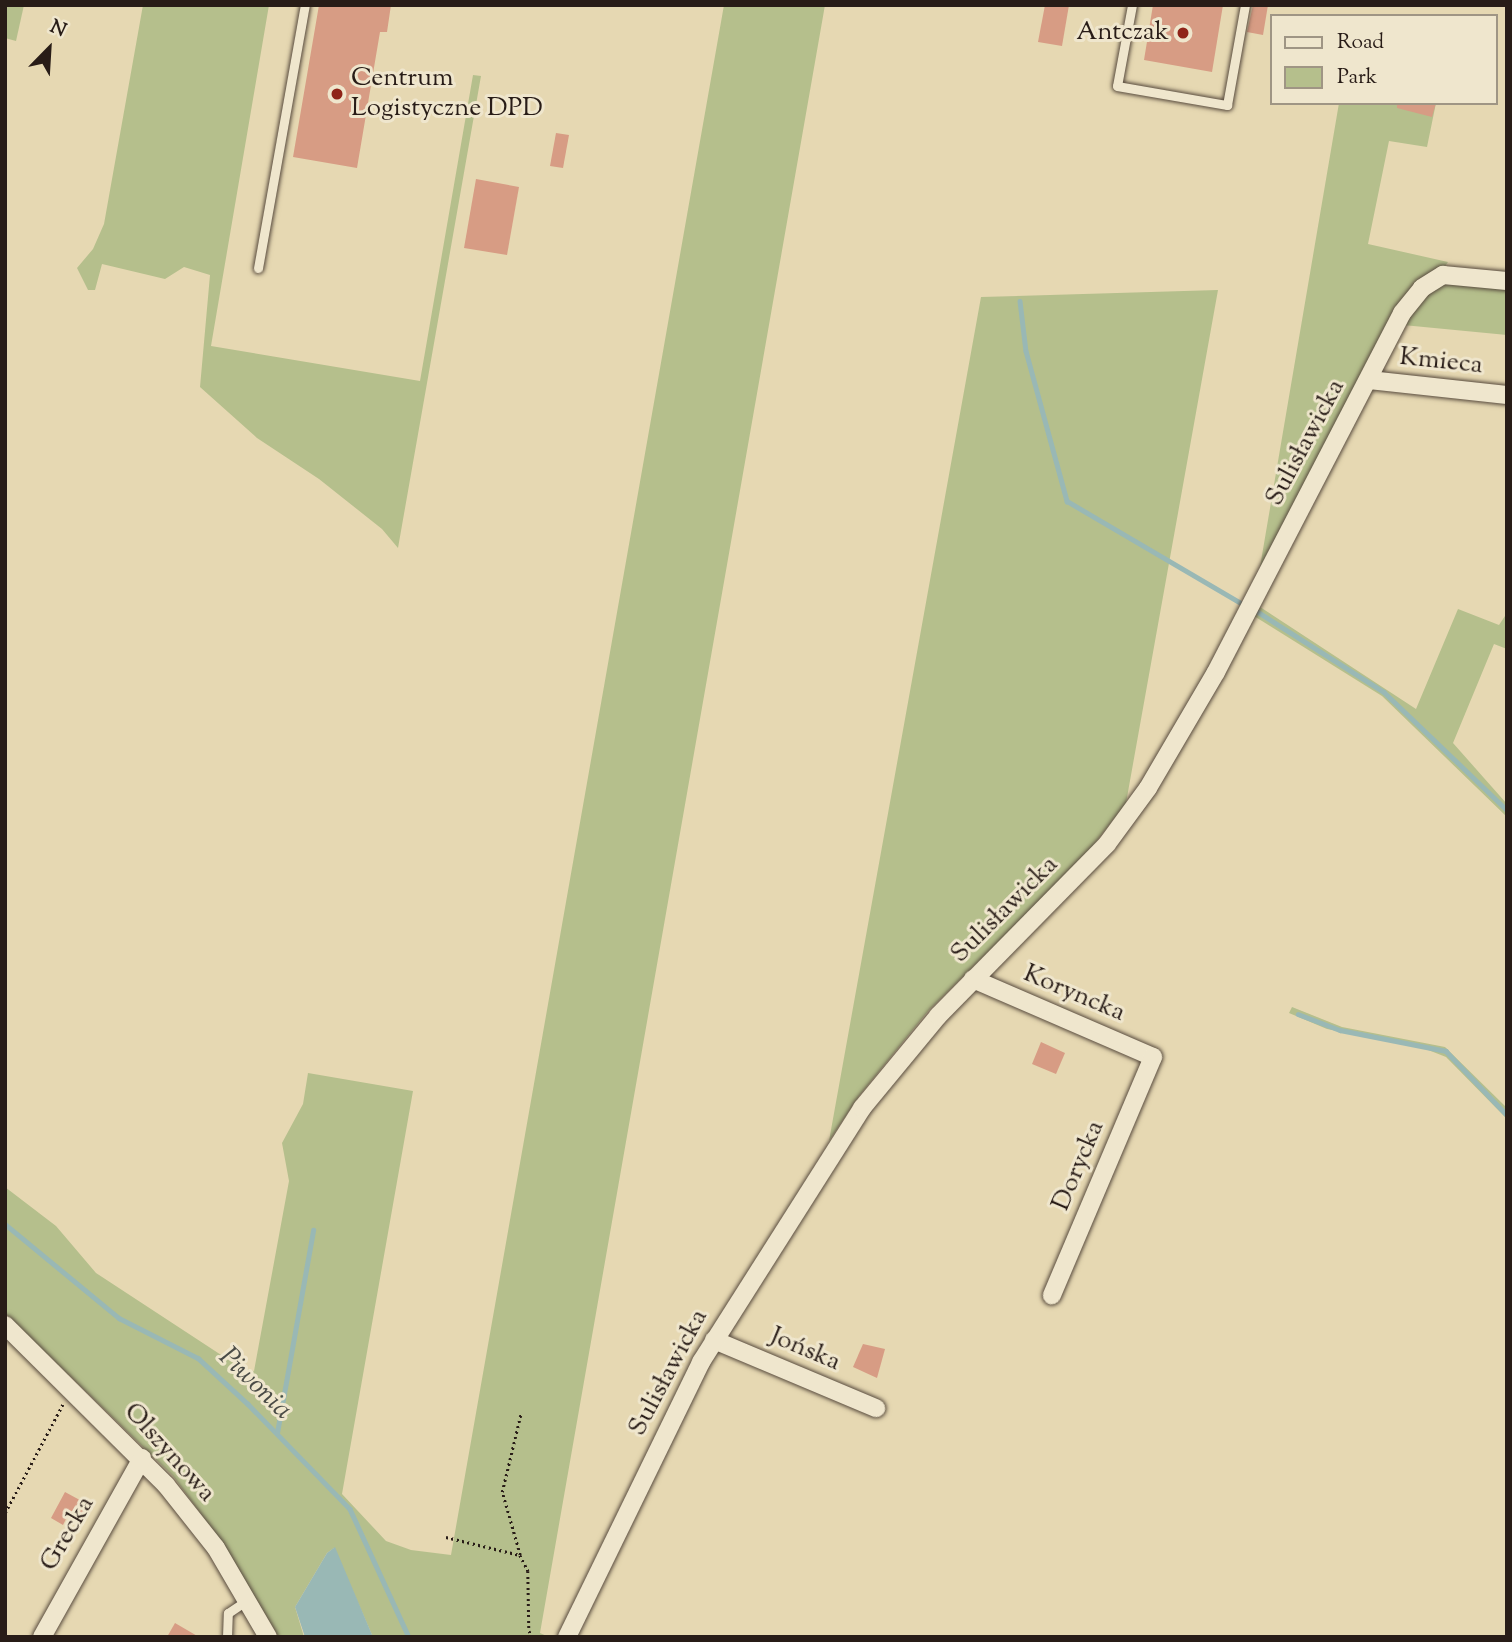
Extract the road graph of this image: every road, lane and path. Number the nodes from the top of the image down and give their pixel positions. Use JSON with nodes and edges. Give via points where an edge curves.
{"nodes":[{"id":1,"x":305,"y":5,"type":"edge"},
{"id":2,"x":1132,"y":5,"type":"edge"},
{"id":3,"x":1245,"y":5,"type":"edge"},
{"id":4,"x":258,"y":268,"type":"dead end"},
{"id":5,"x":1507,"y":282,"type":"edge"},
{"id":6,"x":1369,"y":380,"type":"junction"},
{"id":7,"x":1507,"y":395,"type":"edge"},
{"id":8,"x":973,"y":979,"type":"junction"},
{"id":9,"x":1153,"y":1057,"type":"joint"},
{"id":10,"x":1052,"y":1295,"type":"dead end"},
{"id":11,"x":5,"y":1325,"type":"edge"},
{"id":12,"x":714,"y":1340,"type":"junction"},
{"id":13,"x":70,"y":1388,"type":"junction"},
{"id":14,"x":876,"y":1408,"type":"dead end"},
{"id":15,"x":521,"y":1413,"type":"dead end"},
{"id":16,"x":142,"y":1458,"type":"junction"},
{"id":17,"x":5,"y":1513,"type":"edge"},
{"id":18,"x":446,"y":1537,"type":"dead end"},
{"id":19,"x":520,"y":1555,"type":"junction"},
{"id":20,"x":248,"y":1599,"type":"junction"},
{"id":21,"x":42,"y":1637,"type":"edge"},
{"id":22,"x":227,"y":1637,"type":"edge"},
{"id":23,"x":268,"y":1637,"type":"edge"},
{"id":24,"x":534,"y":1637,"type":"edge"},
{"id":25,"x":567,"y":1637,"type":"edge"}],
"edges":[{"from":1,"to":4,"type":"lane"},
{"from":2,"to":3,"type":"lane","via":[[1117,86],[1227,106]]},
{"from":5,"to":6,"type":"street","name":"Sulisławicka","via":[[1453,274],[1433,280],[1402,313]]},
{"from":6,"to":7,"type":"street","name":"Kmieca"},
{"from":6,"to":8,"type":"street","name":"Sulisławicka","via":[[1216,672],[1148,788],[1107,844]]},
{"from":8,"to":9,"type":"street","name":"Koryncka"},
{"from":8,"to":12,"type":"street","name":"Sulisławicka","via":[[862,1108]]},
{"from":9,"to":10,"type":"street","name":"Dorycka"},
{"from":11,"to":13,"type":"street","name":"Olszynowa"},
{"from":12,"to":14,"type":"street","name":"Jońska"},
{"from":12,"to":25,"type":"street","name":"Sulisławicka"},
{"from":13,"to":16,"type":"street","name":"Olszynowa"},
{"from":13,"to":17,"type":"path"},
{"from":15,"to":19,"type":"path","via":[[502,1492]]},
{"from":16,"to":20,"type":"street","name":"Olszynowa","via":[[191,1516]]},
{"from":16,"to":21,"type":"street","name":"Grecka"},
{"from":18,"to":19,"type":"path"},
{"from":19,"to":24,"type":"path","via":[[528,1571],[529,1631]]},
{"from":20,"to":22,"type":"lane","via":[[229,1613]]},
{"from":20,"to":23,"type":"street","name":"Olszynowa"}]}
